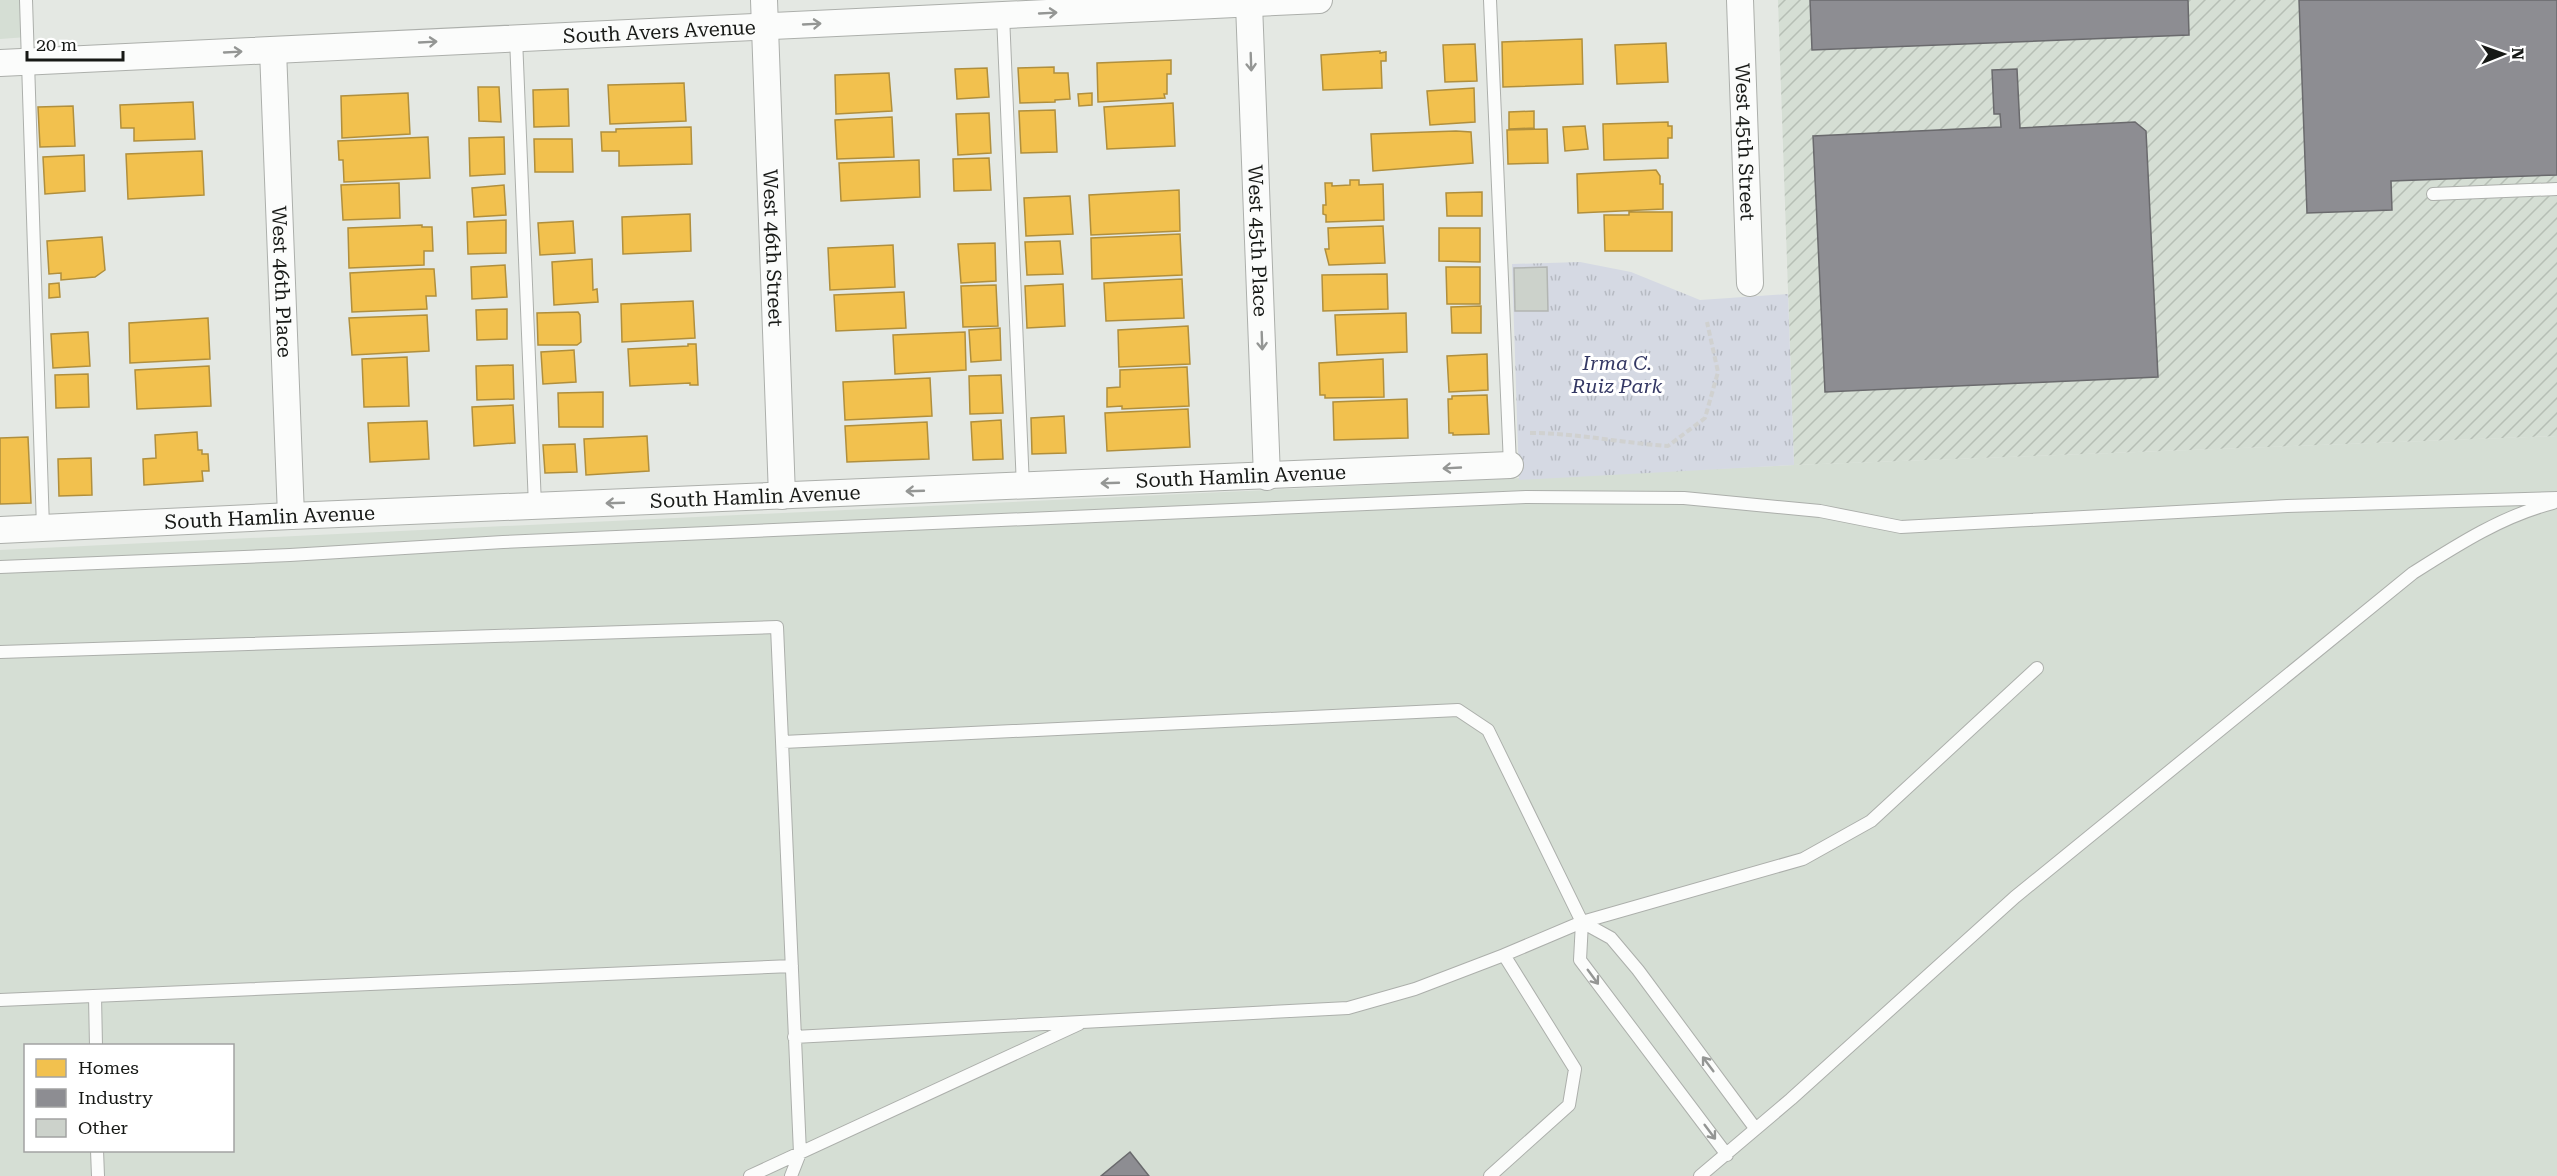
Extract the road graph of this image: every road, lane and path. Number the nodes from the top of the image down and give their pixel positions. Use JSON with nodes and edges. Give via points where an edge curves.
{"nodes":[{"id":1,"x":26,"y":0,"type":"edge"},
{"id":2,"x":764,"y":0,"type":"edge"},
{"id":3,"x":1319,"y":0,"type":"edge"},
{"id":4,"x":1490,"y":0,"type":"edge"},
{"id":5,"x":1740,"y":0,"type":"edge"},
{"id":6,"x":1249,"y":4,"type":"junction"},
{"id":7,"x":1003,"y":15,"type":"junction"},
{"id":8,"x":765,"y":26,"type":"junction"},
{"id":9,"x":516,"y":38,"type":"junction"},
{"id":10,"x":273,"y":50,"type":"junction"},
{"id":11,"x":28,"y":62,"type":"junction"},
{"id":12,"x":0,"y":63,"type":"edge"},
{"id":13,"x":2557,"y":189,"type":"edge"},
{"id":14,"x":2433,"y":194,"type":"dead end"},
{"id":15,"x":1750,"y":284,"type":"dead end"},
{"id":16,"x":1707,"y":322,"type":"dead end"},
{"id":17,"x":1508,"y":434,"type":"junction"},
{"id":18,"x":1510,"y":465,"type":"joint"},
{"id":19,"x":1267,"y":477,"type":"junction"},
{"id":20,"x":1023,"y":487,"type":"junction"},
{"id":21,"x":782,"y":496,"type":"junction"},
{"id":22,"x":2557,"y":500,"type":"edge"},
{"id":23,"x":536,"y":506,"type":"junction"},
{"id":24,"x":291,"y":516,"type":"junction"},
{"id":25,"x":43,"y":528,"type":"junction"},
{"id":26,"x":0,"y":530,"type":"edge"},
{"id":27,"x":0,"y":567,"type":"edge"},
{"id":28,"x":0,"y":652,"type":"edge"},
{"id":29,"x":2037,"y":668,"type":"dead end"},
{"id":30,"x":783,"y":742,"type":"junction"},
{"id":31,"x":1582,"y":922,"type":"junction"},
{"id":32,"x":1504,"y":954,"type":"junction"},
{"id":33,"x":792,"y":966,"type":"junction"},
{"id":34,"x":95,"y":996,"type":"junction"},
{"id":35,"x":0,"y":1000,"type":"edge"},
{"id":36,"x":1085,"y":1022,"type":"junction"},
{"id":37,"x":794,"y":1037,"type":"junction"},
{"id":38,"x":96,"y":1044,"type":"edge"},
{"id":39,"x":1755,"y":1128,"type":"junction"},
{"id":40,"x":98,"y":1152,"type":"edge"},
{"id":41,"x":800,"y":1153,"type":"junction"},
{"id":42,"x":1727,"y":1155,"type":"junction"},
{"id":43,"x":98,"y":1176,"type":"edge"},
{"id":44,"x":750,"y":1176,"type":"edge"},
{"id":45,"x":791,"y":1176,"type":"edge"},
{"id":46,"x":1490,"y":1176,"type":"edge"},
{"id":47,"x":1700,"y":1176,"type":"edge"}],
"edges":[{"from":1,"to":11,"type":"lane"},
{"from":2,"to":8,"type":"street","name":"West 46th Street"},
{"from":3,"to":6,"type":"street","name":"South Avers Avenue"},
{"from":4,"to":17,"type":"lane"},
{"from":5,"to":15,"type":"street","name":"West 45th Street"},
{"from":7,"to":6,"type":"street","name":"South Avers Avenue","one_way":true},
{"from":6,"to":19,"type":"street","name":"West 45th Place","one_way":true},
{"from":8,"to":7,"type":"street","name":"South Avers Avenue","one_way":true},
{"from":7,"to":20,"type":"lane"},
{"from":8,"to":9,"type":"street","name":"South Avers Avenue"},
{"from":8,"to":21,"type":"street","name":"West 46th Street"},
{"from":10,"to":9,"type":"street","name":"South Avers Avenue","one_way":true},
{"from":9,"to":23,"type":"lane"},
{"from":11,"to":10,"type":"street","name":"South Avers Avenue","one_way":true},
{"from":10,"to":24,"type":"street","name":"West 46th Place"},
{"from":11,"to":12,"type":"street","name":"South Avers Avenue"},
{"from":11,"to":25,"type":"lane"},
{"from":13,"to":14,"type":"lane"},
{"from":16,"to":17,"type":"path","via":[[1718,372],[1705,418],[1668,446],[1624,444],[1556,433]]},
{"from":17,"to":18,"type":"lane"},
{"from":18,"to":19,"type":"street","name":"South Hamlin Avenue","one_way":true},
{"from":19,"to":20,"type":"street","name":"South Hamlin Avenue","one_way":true},
{"from":20,"to":21,"type":"street","name":"South Hamlin Avenue","one_way":true},
{"from":21,"to":23,"type":"street","name":"South Hamlin Avenue","one_way":true},
{"from":22,"to":27,"type":"lane","via":[[2288,506],[1901,527],[1820,511],[1684,498],[1526,497]]},
{"from":22,"to":39,"type":"lane","via":[[2471,536],[2413,573],[2015,897]]},
{"from":23,"to":24,"type":"street","name":"South Hamlin Avenue"},
{"from":24,"to":25,"type":"street","name":"South Hamlin Avenue"},
{"from":25,"to":26,"type":"street","name":"South Hamlin Avenue"},
{"from":28,"to":30,"type":"lane","via":[[777,627]]},
{"from":29,"to":31,"type":"lane","via":[[1871,821],[1803,859]]},
{"from":30,"to":31,"type":"lane","via":[[1458,710],[1488,730]]},
{"from":30,"to":33,"type":"lane"},
{"from":31,"to":32,"type":"lane"},
{"from":39,"to":31,"type":"lane","one_way":true,"via":[[1638,970],[1611,938]]},
{"from":31,"to":42,"type":"lane","one_way":true,"via":[[1580,960]]},
{"from":32,"to":36,"type":"lane","via":[[1415,989],[1348,1008]]},
{"from":32,"to":46,"type":"lane","via":[[1575,1069],[1569,1105]]},
{"from":33,"to":34,"type":"lane"},
{"from":33,"to":37,"type":"lane"},
{"from":34,"to":35,"type":"lane"},
{"from":34,"to":38,"type":"lane"},
{"from":36,"to":37,"type":"lane"},
{"from":36,"to":41,"type":"lane"},
{"from":37,"to":41,"type":"lane"},
{"from":39,"to":42,"type":"lane"},
{"from":40,"to":43,"type":"lane"},
{"from":41,"to":44,"type":"lane"},
{"from":41,"to":45,"type":"lane"},
{"from":42,"to":47,"type":"lane"}]}
